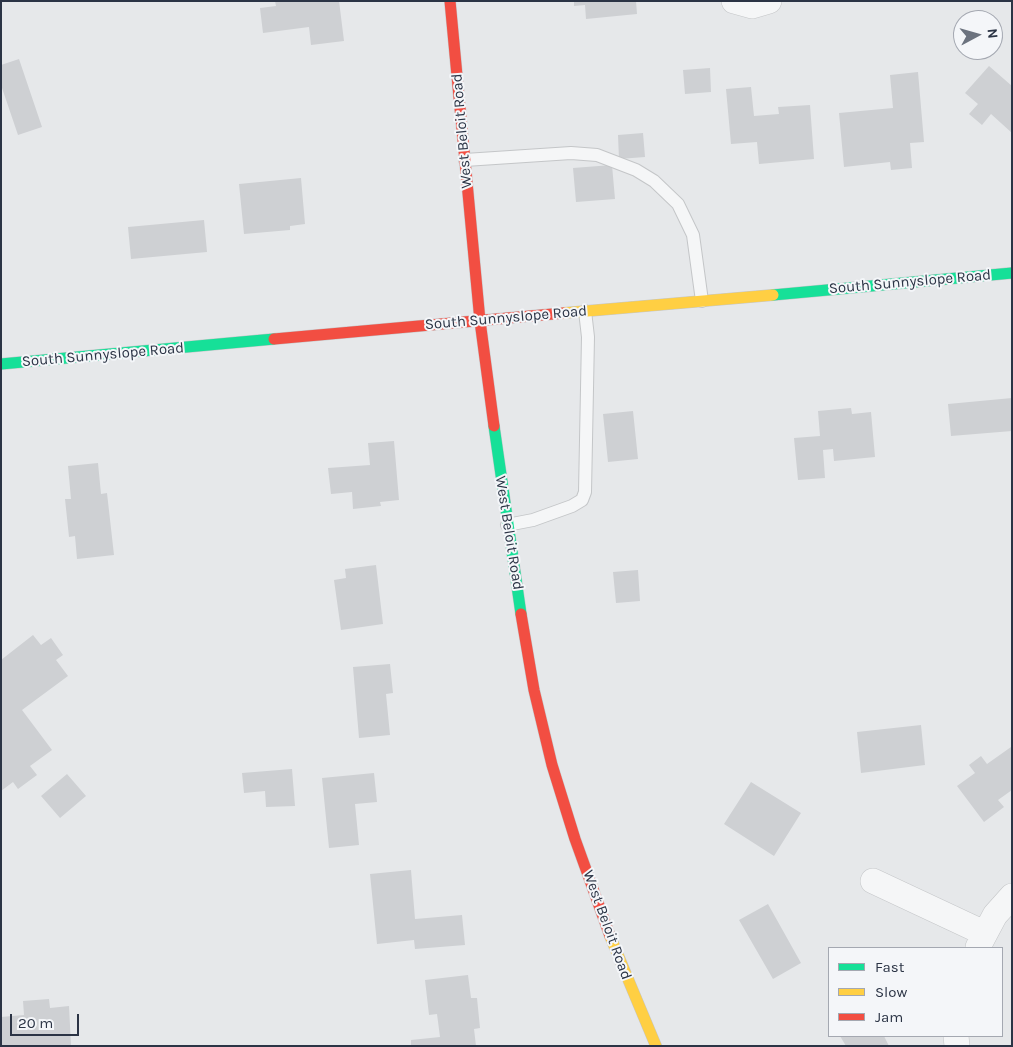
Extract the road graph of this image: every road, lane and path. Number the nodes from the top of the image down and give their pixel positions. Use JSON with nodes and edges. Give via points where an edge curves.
{"nodes":[{"id":1,"x":450,"y":1,"type":"edge"},
{"id":2,"x":734,"y":1,"type":"edge"},
{"id":3,"x":769,"y":1,"type":"edge"},
{"id":4,"x":465,"y":160,"type":"junction"},
{"id":5,"x":1012,"y":273,"type":"edge"},
{"id":6,"x":702,"y":301,"type":"junction"},
{"id":7,"x":585,"y":311,"type":"junction"},
{"id":8,"x":480,"y":320,"type":"junction"},
{"id":9,"x":1,"y":364,"type":"edge"},
{"id":10,"x":507,"y":525,"type":"junction"},
{"id":11,"x":874,"y":881,"type":"dead end"},
{"id":12,"x":1012,"y":896,"type":"edge"},
{"id":13,"x":981,"y":941,"type":"edge"},
{"id":14,"x":656,"y":1046,"type":"edge"}],
"edges":[{"from":1,"to":4,"type":"main road","name":"West Beloit Road"},
{"from":2,"to":3,"type":"street","via":[[752,6]]},
{"from":4,"to":6,"type":"lane","via":[[571,153],[597,155],[654,180],[678,204],[693,235]]},
{"from":4,"to":8,"type":"main road","name":"West Beloit Road"},
{"from":5,"to":6,"type":"main road","name":"South Sunnyslope Road"},
{"from":6,"to":7,"type":"main road","name":"South Sunnyslope Road"},
{"from":7,"to":8,"type":"main road","name":"South Sunnyslope Road"},
{"from":7,"to":10,"type":"lane","via":[[588,337],[585,492],[582,500],[572,506]]},
{"from":8,"to":9,"type":"main road","name":"South Sunnyslope Road"},
{"from":8,"to":10,"type":"main road","name":"West Beloit Road"},
{"from":10,"to":14,"type":"main road","name":"West Beloit Road","via":[[534,690],[552,765],[604,921]]},
{"from":11,"to":13,"type":"street"},
{"from":12,"to":13,"type":"street","via":[[995,915]]}]}
